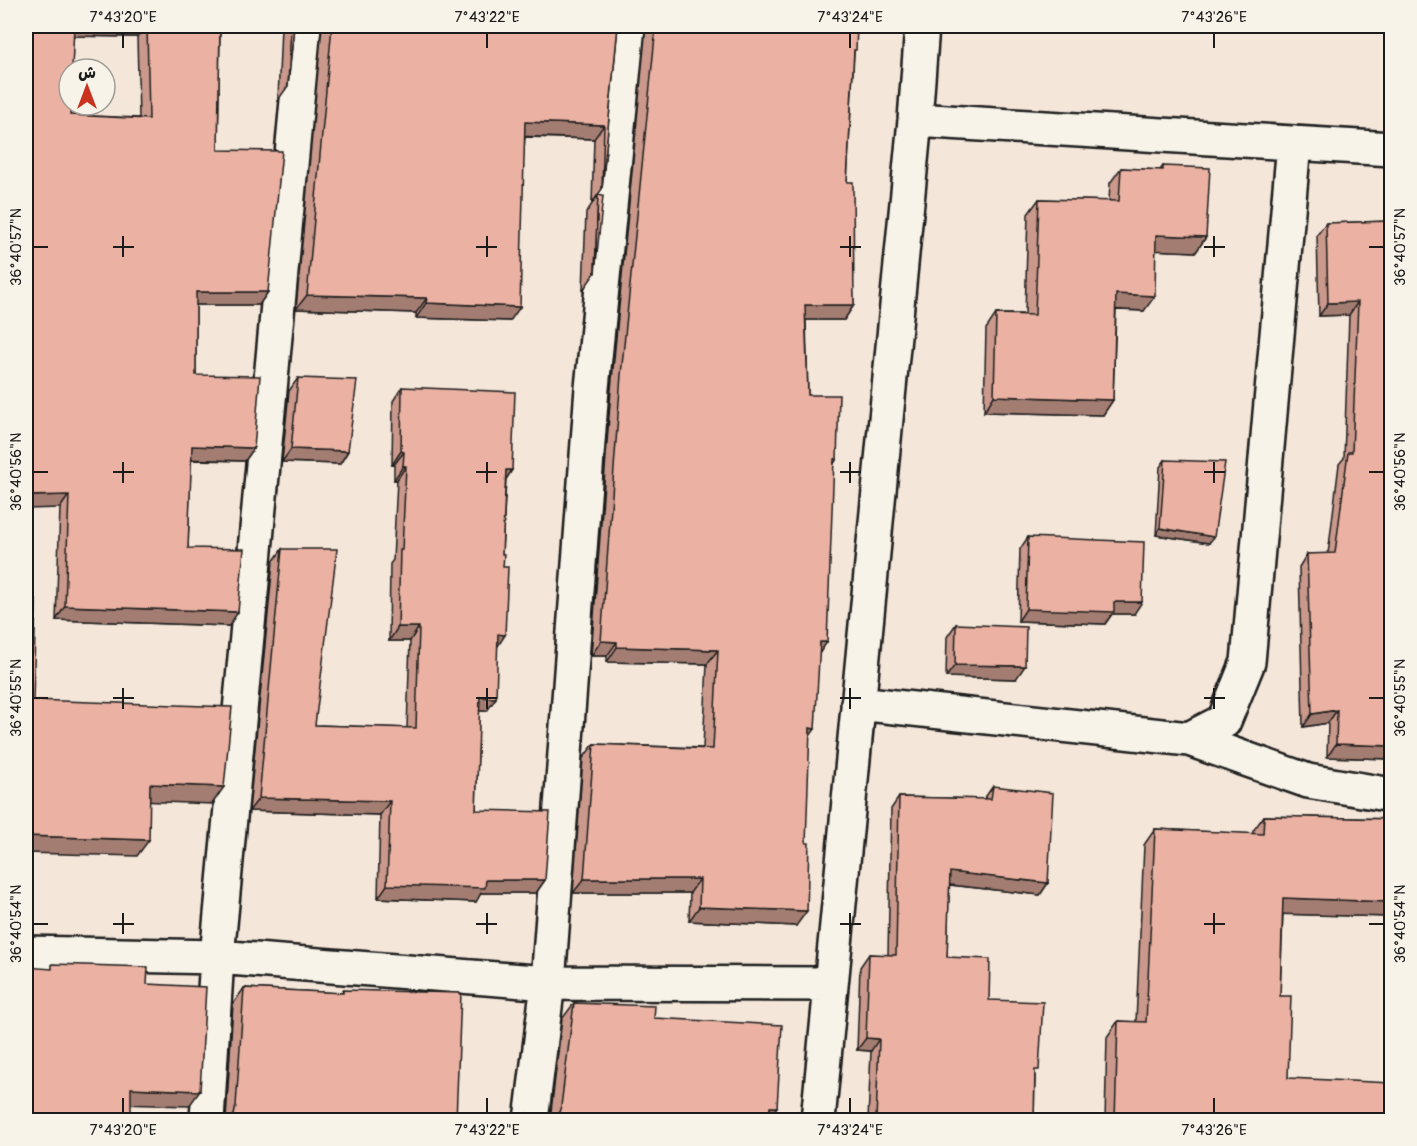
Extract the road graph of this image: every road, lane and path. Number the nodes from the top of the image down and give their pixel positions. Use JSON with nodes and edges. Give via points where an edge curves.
{"nodes":[{"id":1,"x":304,"y":26,"type":"edge"},
{"id":2,"x":628,"y":26,"type":"edge"},
{"id":3,"x":922,"y":26,"type":"edge"},
{"id":4,"x":915,"y":120,"type":"junction"},
{"id":5,"x":1294,"y":143,"type":"junction"},
{"id":6,"x":1392,"y":149,"type":"edge"},
{"id":7,"x":858,"y":703,"type":"junction"},
{"id":8,"x":1189,"y":739,"type":"junction"},
{"id":9,"x":1392,"y":795,"type":"edge"},
{"id":10,"x":26,"y":953,"type":"edge"},
{"id":11,"x":217,"y":957,"type":"junction"},
{"id":12,"x":548,"y":983,"type":"junction"},
{"id":13,"x":831,"y":984,"type":"junction"},
{"id":14,"x":207,"y":1120,"type":"edge"},
{"id":15,"x":531,"y":1120,"type":"edge"},
{"id":16,"x":818,"y":1120,"type":"edge"}],
"edges":[{"from":1,"to":11,"type":"street"},
{"from":2,"to":12,"type":"street","via":[[592,388]]},
{"from":3,"to":4,"type":"street"},
{"from":4,"to":5,"type":"street"},
{"from":4,"to":7,"type":"street"},
{"from":5,"to":6,"type":"street"},
{"from":5,"to":8,"type":"street","via":[[1248,662],[1224,721]]},
{"from":7,"to":8,"type":"street"},
{"from":7,"to":13,"type":"street"},
{"from":8,"to":9,"type":"street","via":[[1308,780]]},
{"from":10,"to":11,"type":"street"},
{"from":11,"to":12,"type":"street"},
{"from":11,"to":14,"type":"street"},
{"from":12,"to":13,"type":"street"},
{"from":12,"to":15,"type":"street"},
{"from":13,"to":16,"type":"street"}]}
